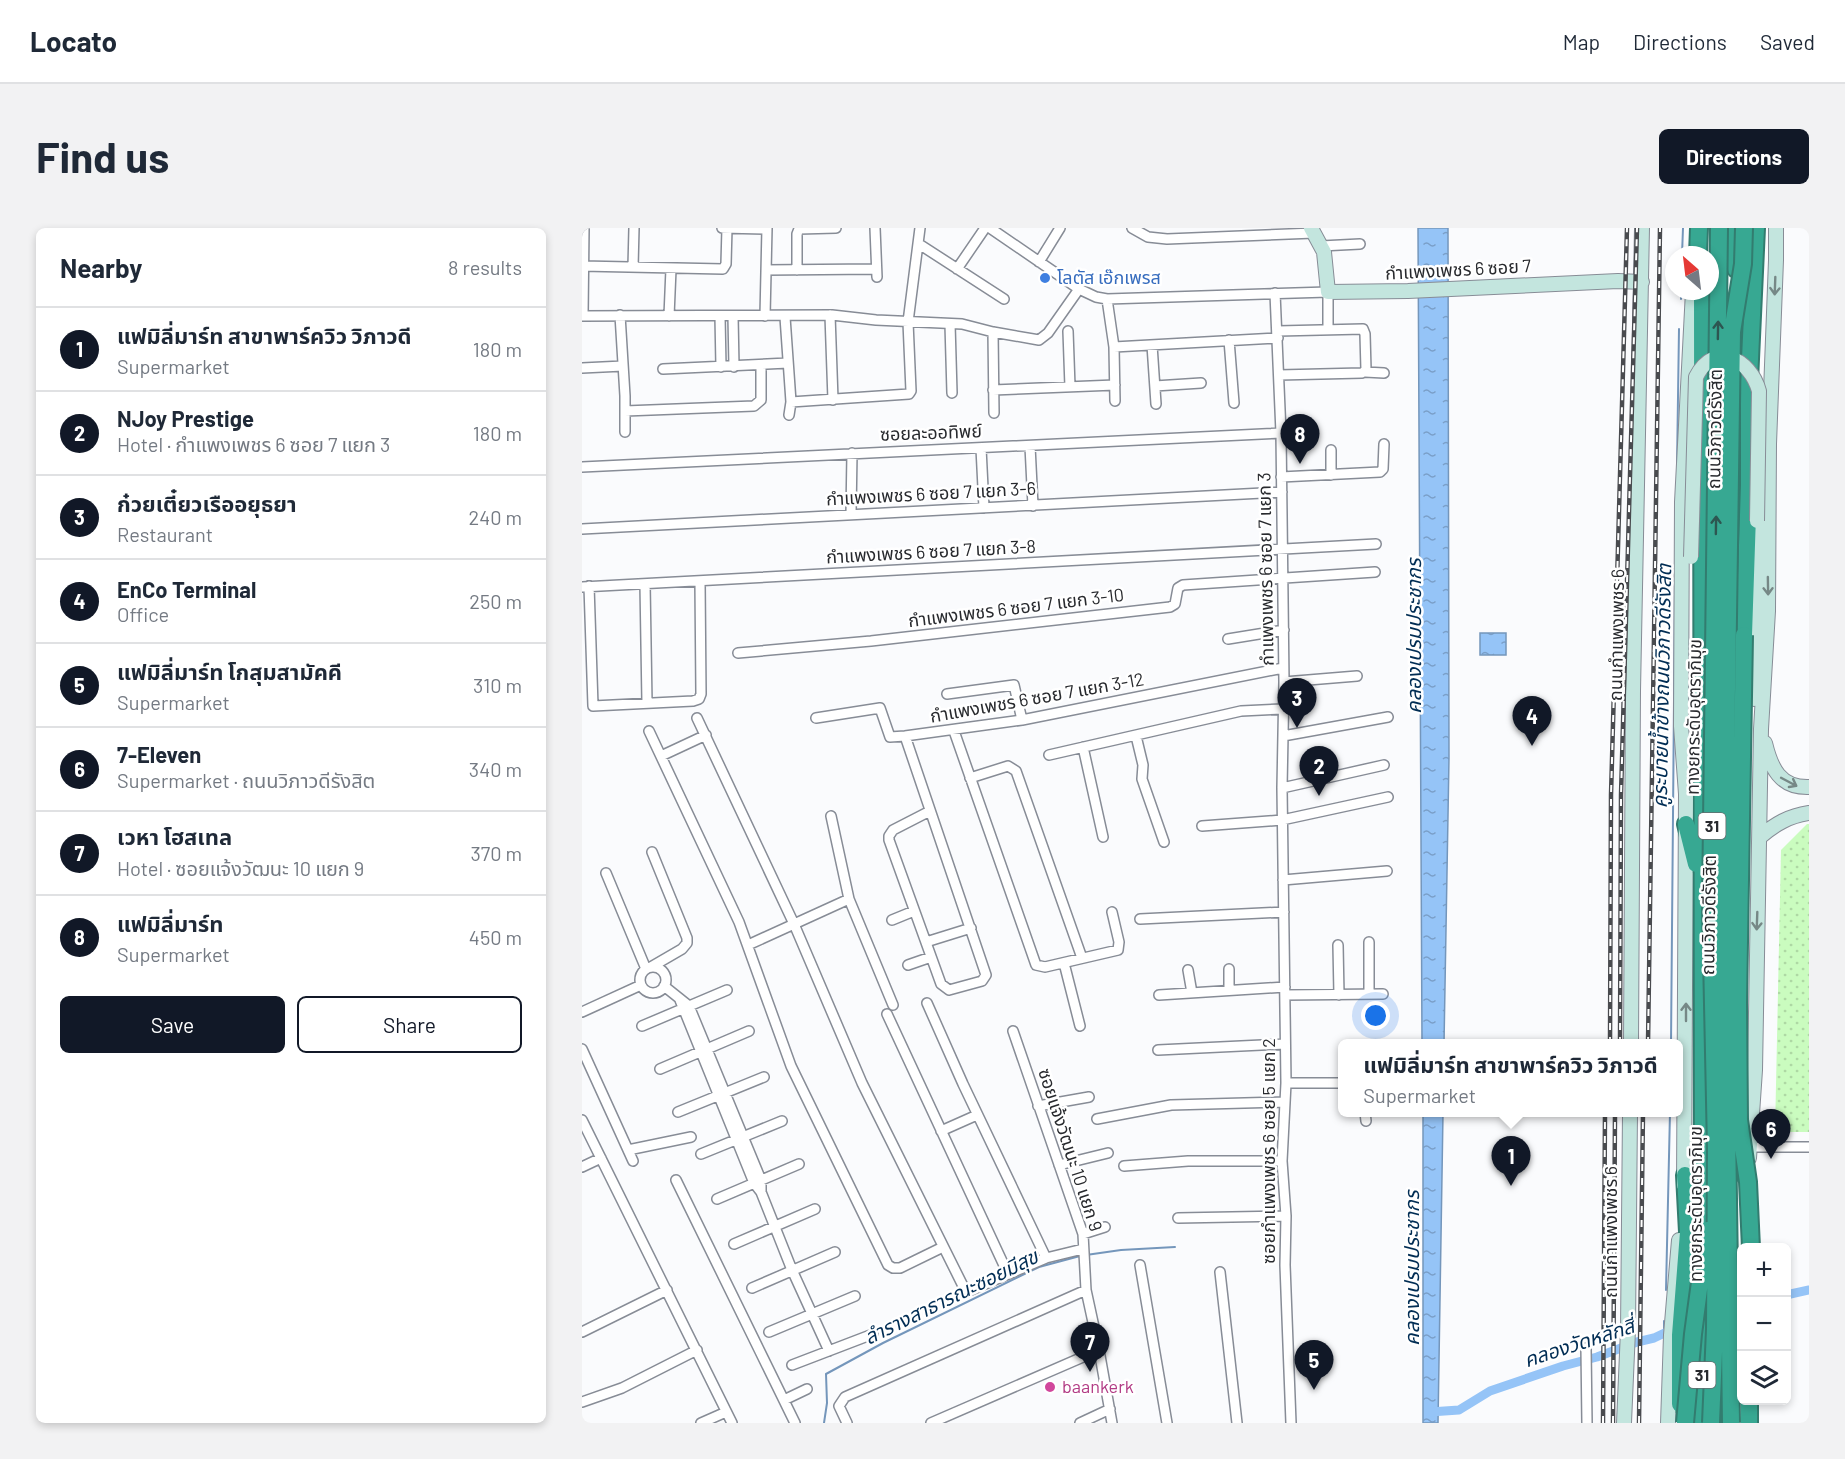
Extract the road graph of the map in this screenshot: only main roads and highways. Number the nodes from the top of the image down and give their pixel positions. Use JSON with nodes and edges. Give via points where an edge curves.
{"nodes":[{"id":1,"x":1642,"y":228,"type":"edge"},
{"id":2,"x":1699,"y":228,"type":"edge"},
{"id":3,"x":1719,"y":228,"type":"edge"},
{"id":4,"x":1733,"y":228,"type":"edge"},
{"id":5,"x":1744,"y":228,"type":"edge"},
{"id":6,"x":1756,"y":228,"type":"edge"},
{"id":7,"x":1776,"y":228,"type":"edge"},
{"id":8,"x":1315,"y":236,"type":"edge"},
{"id":9,"x":1698,"y":246,"type":"edge"},
{"id":10,"x":1642,"y":282,"type":"junction"},
{"id":11,"x":1693,"y":300,"type":"edge"},
{"id":12,"x":1702,"y":300,"type":"edge"},
{"id":13,"x":1732,"y":332,"type":"junction"},
{"id":14,"x":1734,"y":474,"type":"junction"},
{"id":15,"x":1747,"y":562,"type":"junction"},
{"id":16,"x":1761,"y":729,"type":"junction"},
{"id":17,"x":1809,"y":787,"type":"edge"},
{"id":18,"x":1686,"y":794,"type":"junction"},
{"id":19,"x":1809,"y":813,"type":"edge"},
{"id":20,"x":1686,"y":824,"type":"junction"},
{"id":21,"x":1760,"y":837,"type":"junction"},
{"id":22,"x":1759,"y":863,"type":"junction"},
{"id":23,"x":1702,"y":892,"type":"junction"},
{"id":24,"x":1630,"y":1039,"type":"edge"},
{"id":25,"x":1630,"y":1117,"type":"edge"},
{"id":26,"x":1716,"y":1149,"type":"junction"},
{"id":27,"x":1685,"y":1175,"type":"joint"},
{"id":28,"x":1744,"y":1243,"type":"edge"},
{"id":29,"x":1751,"y":1243,"type":"edge"},
{"id":30,"x":1742,"y":1351,"type":"edge"},
{"id":31,"x":1749,"y":1405,"type":"edge"},
{"id":32,"x":1679,"y":1420,"type":"edge"},
{"id":33,"x":1624,"y":1423,"type":"edge"},
{"id":34,"x":1701,"y":1423,"type":"edge"},
{"id":35,"x":1710,"y":1423,"type":"edge"},
{"id":36,"x":1725,"y":1423,"type":"edge"},
{"id":37,"x":1731,"y":1423,"type":"edge"},
{"id":38,"x":1740,"y":1423,"type":"edge"},
{"id":39,"x":1749,"y":1423,"type":"edge"}],
"edges":[{"from":1,"to":10,"type":"main road","name":"ถนนกำแพงเพชร 6"},
{"from":2,"to":9,"type":"highway"},
{"from":26,"to":3,"type":"highway","name":"ทางยกระดับอุตราภิมุข","number":"31","one_way":true,"bridge":true,"via":[[1711,907]]},
{"from":4,"to":13,"type":"highway","name":"ทางยกระดับอุตราภิมุข","number":"31","bridge":true},
{"from":4,"to":14,"type":"highway","name":"ถนนวิภาวดีรังสิต","number":"31","via":[[1737,291]]},
{"from":5,"to":13,"type":"highway","name":"ทางยกระดับอุตราภิมุข","bridge":true,"via":[[1743,264]]},
{"from":6,"to":15,"type":"highway"},
{"from":7,"to":16,"type":"main road","one_way":true,"via":[[1768,611]]},
{"from":8,"to":10,"type":"main road","name":"กำแพงเพชร 6 ซอย 7","via":[[1325,257],[1328,292]]},
{"from":10,"to":24,"type":"main road","name":"ถนนกำแพงเพชร 6"},
{"from":11,"to":18,"type":"main road","name":"ถนนวิภาวดีรังสิต","number":"31","via":[[1682,502],[1681,726]]},
{"from":12,"to":23,"type":"highway","name":"ถนนวิภาวดีรังสิต","number":"31"},
{"from":13,"to":37,"type":"highway","name":"ทางยกระดับอุตราภิมุข","number":"31","bridge":true,"via":[[1724,902]]},
{"from":14,"to":15,"type":"highway"},
{"from":14,"to":36,"type":"highway","name":"ถนนวิภาวดีรังสิต","number":"31"},
{"from":15,"to":29,"type":"highway","bridge":true,"via":[[1738,1003],[1739,1108]]},
{"from":16,"to":17,"type":"main road","one_way":true,"via":[[1768,756],[1780,778],[1796,787]]},
{"from":16,"to":21,"type":"main road"},
{"from":18,"to":20,"type":"main road","name":"ถนนวิภาวดีรังสิต","number":"31"},
{"from":18,"to":22,"type":"main road","bridge":true,"via":[[1696,377],[1700,367],[1709,361],[1735,358],[1756,379],[1759,391],[1753,809]]},
{"from":19,"to":21,"type":"main road","via":[[1773,825]]},
{"from":20,"to":23,"type":"highway"},
{"from":27,"to":20,"type":"main road","name":"ถนนวิภาวดีรังสิต","number":"31","one_way":true},
{"from":21,"to":22,"type":"main road"},
{"from":22,"to":28,"type":"main road","one_way":true,"via":[[1755,1070]]},
{"from":23,"to":34,"type":"highway","name":"ถนนวิภาวดีรังสิต","number":"31"},
{"from":25,"to":33,"type":"main road","name":"ถนนกำแพงเพชร 6"},
{"from":26,"to":32,"type":"highway","bridge":true},
{"from":26,"to":35,"type":"highway","name":"ทางยกระดับอุตราภิมุข","number":"31","bridge":true},
{"from":27,"to":32,"type":"highway","via":[[1688,1232],[1676,1328]]},
{"from":30,"to":38,"type":"main road","number":"31"},
{"from":31,"to":39,"type":"highway"}]}
